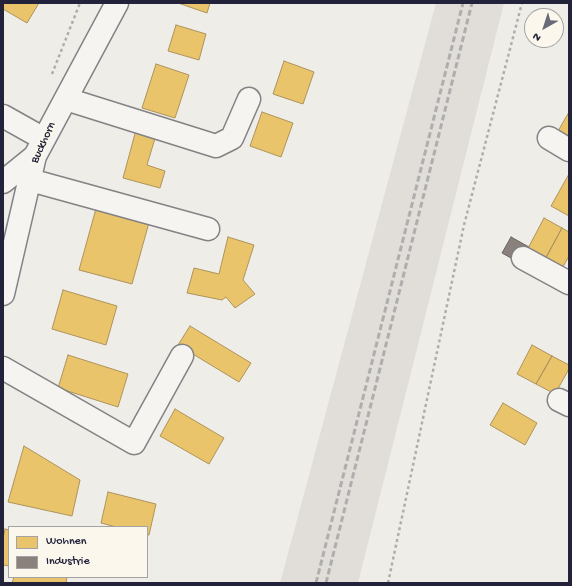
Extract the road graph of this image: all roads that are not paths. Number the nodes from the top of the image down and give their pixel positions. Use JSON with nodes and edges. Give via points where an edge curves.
{"nodes":[{"id":1,"x":114,"y":4,"type":"edge"},
{"id":2,"x":66,"y":99,"type":"junction"},
{"id":3,"x":249,"y":99,"type":"dead end"},
{"id":4,"x":3,"y":116,"type":"edge"},
{"id":5,"x":550,"y":138,"type":"dead end"},
{"id":6,"x":40,"y":148,"type":"junction"},
{"id":7,"x":569,"y":150,"type":"edge"},
{"id":8,"x":30,"y":180,"type":"junction"},
{"id":9,"x":3,"y":182,"type":"edge"},
{"id":10,"x":208,"y":229,"type":"dead end"},
{"id":11,"x":523,"y":258,"type":"dead end"},
{"id":12,"x":569,"y":283,"type":"edge"},
{"id":13,"x":3,"y":294,"type":"edge"},
{"id":14,"x":182,"y":356,"type":"dead end"},
{"id":15,"x":3,"y":368,"type":"edge"}],
"edges":[{"from":1,"to":2,"type":"street","name":"Buckhorn"},
{"from":2,"to":3,"type":"street","via":[[216,146],[232,138]]},
{"from":2,"to":6,"type":"street","name":"Buckhorn"},
{"from":4,"to":6,"type":"street"},
{"from":5,"to":7,"type":"street"},
{"from":6,"to":8,"type":"street","name":"Buckhorn"},
{"from":6,"to":9,"type":"street"},
{"from":8,"to":10,"type":"street"},
{"from":8,"to":13,"type":"street","name":"Buckhorn"},
{"from":11,"to":12,"type":"street"},
{"from":14,"to":15,"type":"street","via":[[134,443]]}]}
